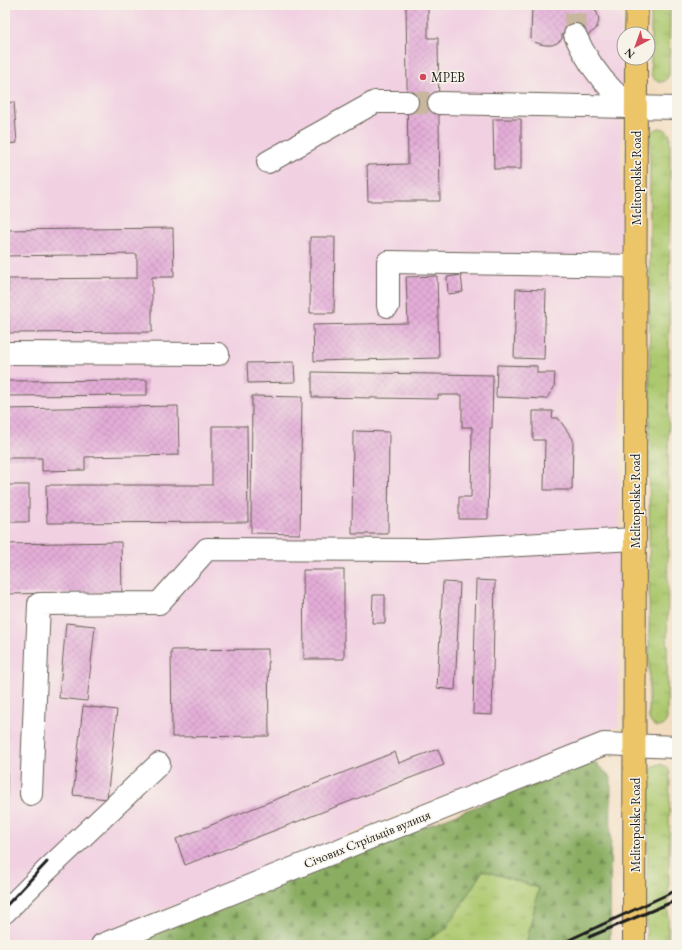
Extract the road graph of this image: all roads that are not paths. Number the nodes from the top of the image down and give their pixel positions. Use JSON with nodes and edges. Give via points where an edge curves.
{"nodes":[{"id":1,"x":636,"y":5,"type":"edge"},
{"id":2,"x":636,"y":26,"type":"edge"},
{"id":3,"x":575,"y":35,"type":"tunnel mouth"},
{"id":4,"x":636,"y":66,"type":"edge"},
{"id":5,"x":407,"y":102,"type":"tunnel mouth"},
{"id":6,"x":439,"y":103,"type":"tunnel mouth"},
{"id":7,"x":636,"y":107,"type":"junction"},
{"id":8,"x":677,"y":108,"type":"edge"},
{"id":9,"x":268,"y":162,"type":"dead end"},
{"id":10,"x":636,"y":266,"type":"junction"},
{"id":11,"x":388,"y":306,"type":"dead end"},
{"id":12,"x":5,"y":353,"type":"edge"},
{"id":13,"x":218,"y":354,"type":"dead end"},
{"id":14,"x":635,"y":539,"type":"junction"},
{"id":15,"x":635,"y":745,"type":"junction"},
{"id":16,"x":677,"y":747,"type":"edge"},
{"id":17,"x":159,"y":764,"type":"dead end"},
{"id":18,"x":31,"y":794,"type":"dead end"},
{"id":19,"x":5,"y":912,"type":"edge"},
{"id":20,"x":102,"y":945,"type":"edge"},
{"id":21,"x":634,"y":945,"type":"edge"}],
"edges":[{"from":1,"to":2,"type":"main road"},
{"from":3,"to":7,"type":"street","via":[[582,50],[614,92]]},
{"from":4,"to":7,"type":"main road","name":"Melitopolske Road"},
{"from":5,"to":9,"type":"street","via":[[374,102]]},
{"from":6,"to":7,"type":"street"},
{"from":7,"to":8,"type":"street"},
{"from":7,"to":10,"type":"main road","name":"Melitopolske Road"},
{"from":10,"to":11,"type":"street","via":[[388,262]]},
{"from":10,"to":14,"type":"main road","name":"Melitopolske Road"},
{"from":12,"to":13,"type":"street"},
{"from":14,"to":15,"type":"main road","name":"Melitopolske Road"},
{"from":14,"to":18,"type":"street","via":[[428,550],[207,549],[159,603],[39,604]]},
{"from":15,"to":16,"type":"street","name":"Січових Стрільців вулиця"},
{"from":15,"to":20,"type":"street","name":"Січових Стрільців вулиця","via":[[604,744]]},
{"from":15,"to":21,"type":"main road","name":"Melitopolske Road"},
{"from":17,"to":19,"type":"street"}]}
